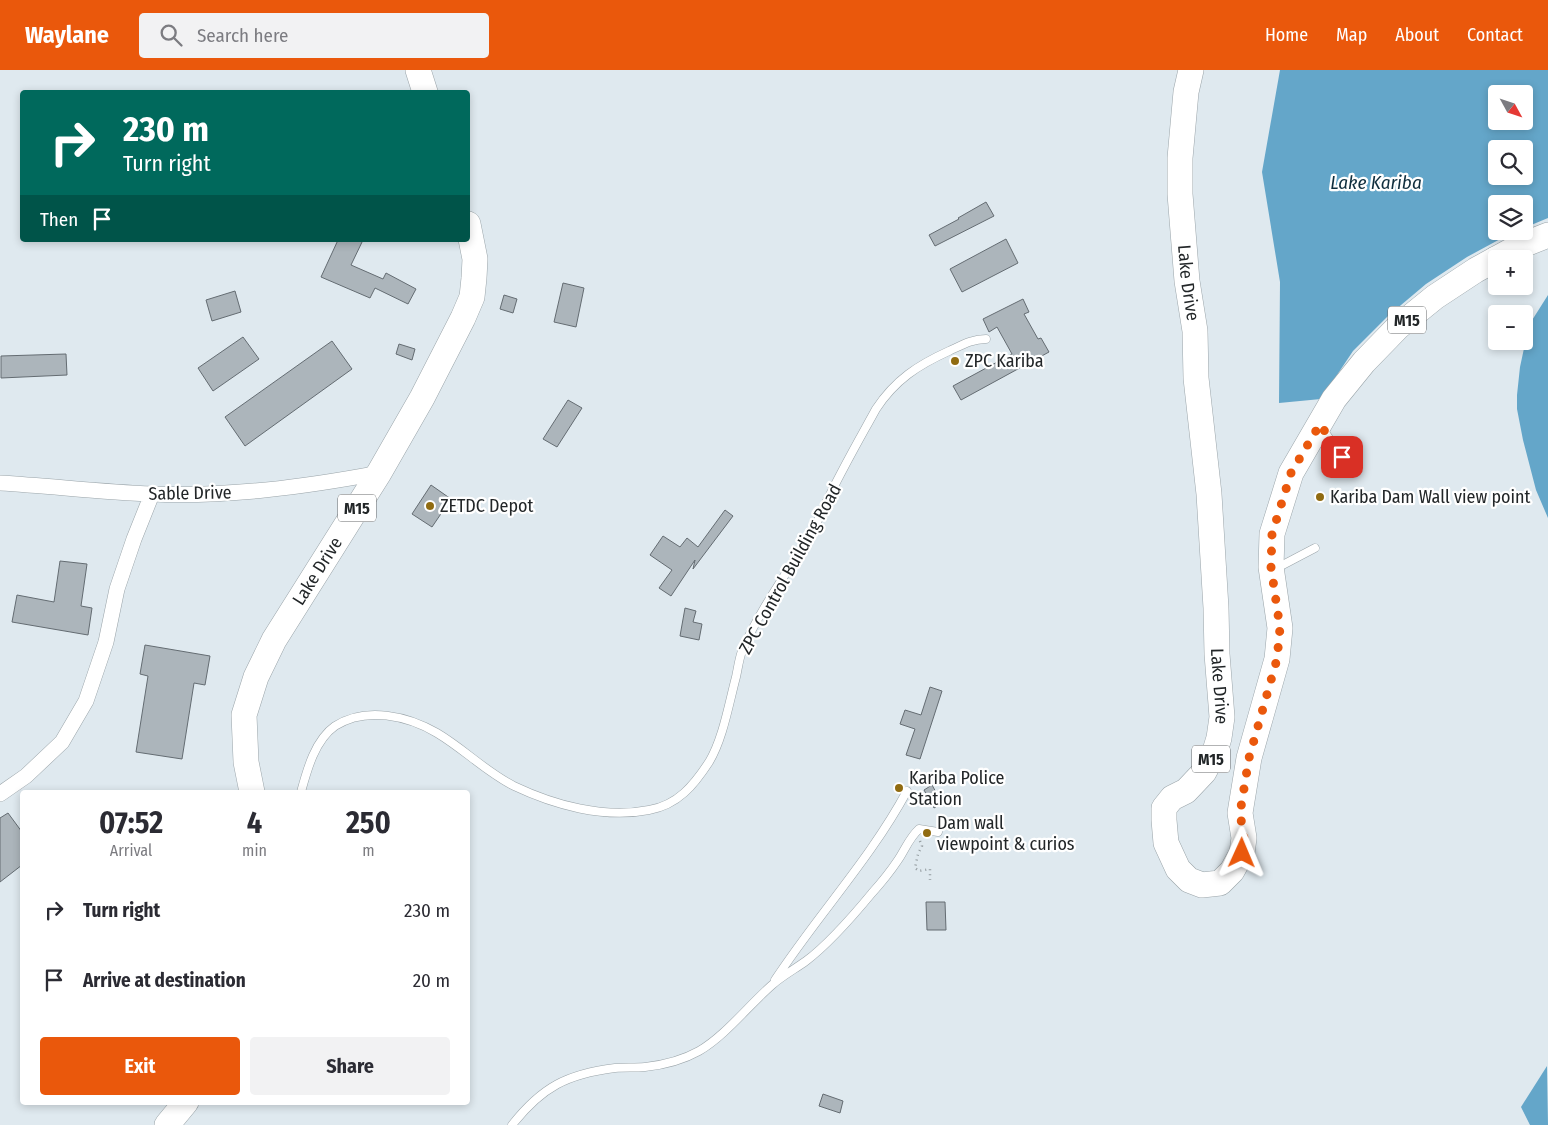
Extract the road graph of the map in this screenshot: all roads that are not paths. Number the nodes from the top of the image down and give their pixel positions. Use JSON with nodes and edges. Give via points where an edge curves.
{"nodes":[{"id":1,"x":418,"y":70,"type":"edge"},
{"id":2,"x":1191,"y":70,"type":"edge"},
{"id":3,"x":423,"y":90,"type":"edge"},
{"id":4,"x":470,"y":234,"type":"edge"},
{"id":5,"x":1548,"y":235,"type":"edge"},
{"id":6,"x":1512,"y":250,"type":"edge"},
{"id":7,"x":1488,"y":263,"type":"edge"},
{"id":8,"x":986,"y":339,"type":"dead end"},
{"id":9,"x":1320,"y":424,"type":"junction"},
{"id":10,"x":1342,"y":457,"type":"dead end"},
{"id":11,"x":379,"y":473,"type":"junction"},
{"id":12,"x":0,"y":482,"type":"edge"},
{"id":13,"x":152,"y":494,"type":"junction"},
{"id":14,"x":1315,"y":548,"type":"dead end"},
{"id":15,"x":1272,"y":571,"type":"junction"},
{"id":16,"x":252,"y":790,"type":"edge"},
{"id":17,"x":302,"y":790,"type":"edge"},
{"id":18,"x":907,"y":791,"type":"dead end"},
{"id":19,"x":0,"y":794,"type":"edge"},
{"id":20,"x":938,"y":832,"type":"dead end"},
{"id":21,"x":773,"y":984,"type":"junction"},
{"id":22,"x":184,"y":1105,"type":"edge"},
{"id":23,"x":167,"y":1125,"type":"edge"},
{"id":24,"x":512,"y":1125,"type":"edge"}],
"edges":[{"from":1,"to":3,"type":"main road"},
{"from":2,"to":15,"type":"main road","name":"Lake Drive","number":"M15","via":[[1180,158],[1180,194],[1209,494],[1222,717],[1217,745],[1204,772],[1186,791],[1172,798],[1164,808],[1164,820],[1166,843],[1178,869],[1189,880],[1202,885],[1220,884],[1242,853],[1244,838],[1240,813],[1249,758],[1277,659],[1280,628]]},
{"from":4,"to":11,"type":"main road","name":"Lake Drive","number":"M15","via":[[475,259],[472,297],[422,398]]},
{"from":5,"to":6,"type":"main road","number":"M15"},
{"from":7,"to":9,"type":"main road","name":"Lake Drive","number":"M15","via":[[1435,297],[1398,327],[1334,399]]},
{"from":8,"to":17,"type":"lane","name":"ZPC Control Building Road","via":[[975,339],[918,366],[882,399],[817,522],[742,652],[725,722],[711,758],[686,792],[647,811],[609,812],[578,808],[514,786],[438,734],[406,719],[389,716],[351,718],[334,727],[313,757]]},
{"from":9,"to":10,"type":"lane"},
{"from":9,"to":15,"type":"main road","name":"Lake Drive","number":"M15","via":[[1291,473],[1272,534]]},
{"from":11,"to":13,"type":"street","name":"Sable Drive","via":[[266,491]]},
{"from":11,"to":16,"type":"main road","name":"Lake Drive","number":"M15","via":[[274,640],[256,677],[244,715],[246,762]]},
{"from":12,"to":13,"type":"street","name":"Sable Drive"},
{"from":13,"to":19,"type":"street","via":[[117,588],[106,642],[86,701],[62,742],[26,776]]},
{"from":14,"to":15,"type":"lane"},
{"from":18,"to":21,"type":"lane","via":[[872,846]]},
{"from":20,"to":21,"type":"lane","via":[[919,829],[913,834],[898,861],[845,923],[807,960]]},
{"from":21,"to":24,"type":"lane","via":[[700,1051],[662,1065],[579,1074],[536,1098]]},
{"from":22,"to":23,"type":"main road"}]}
